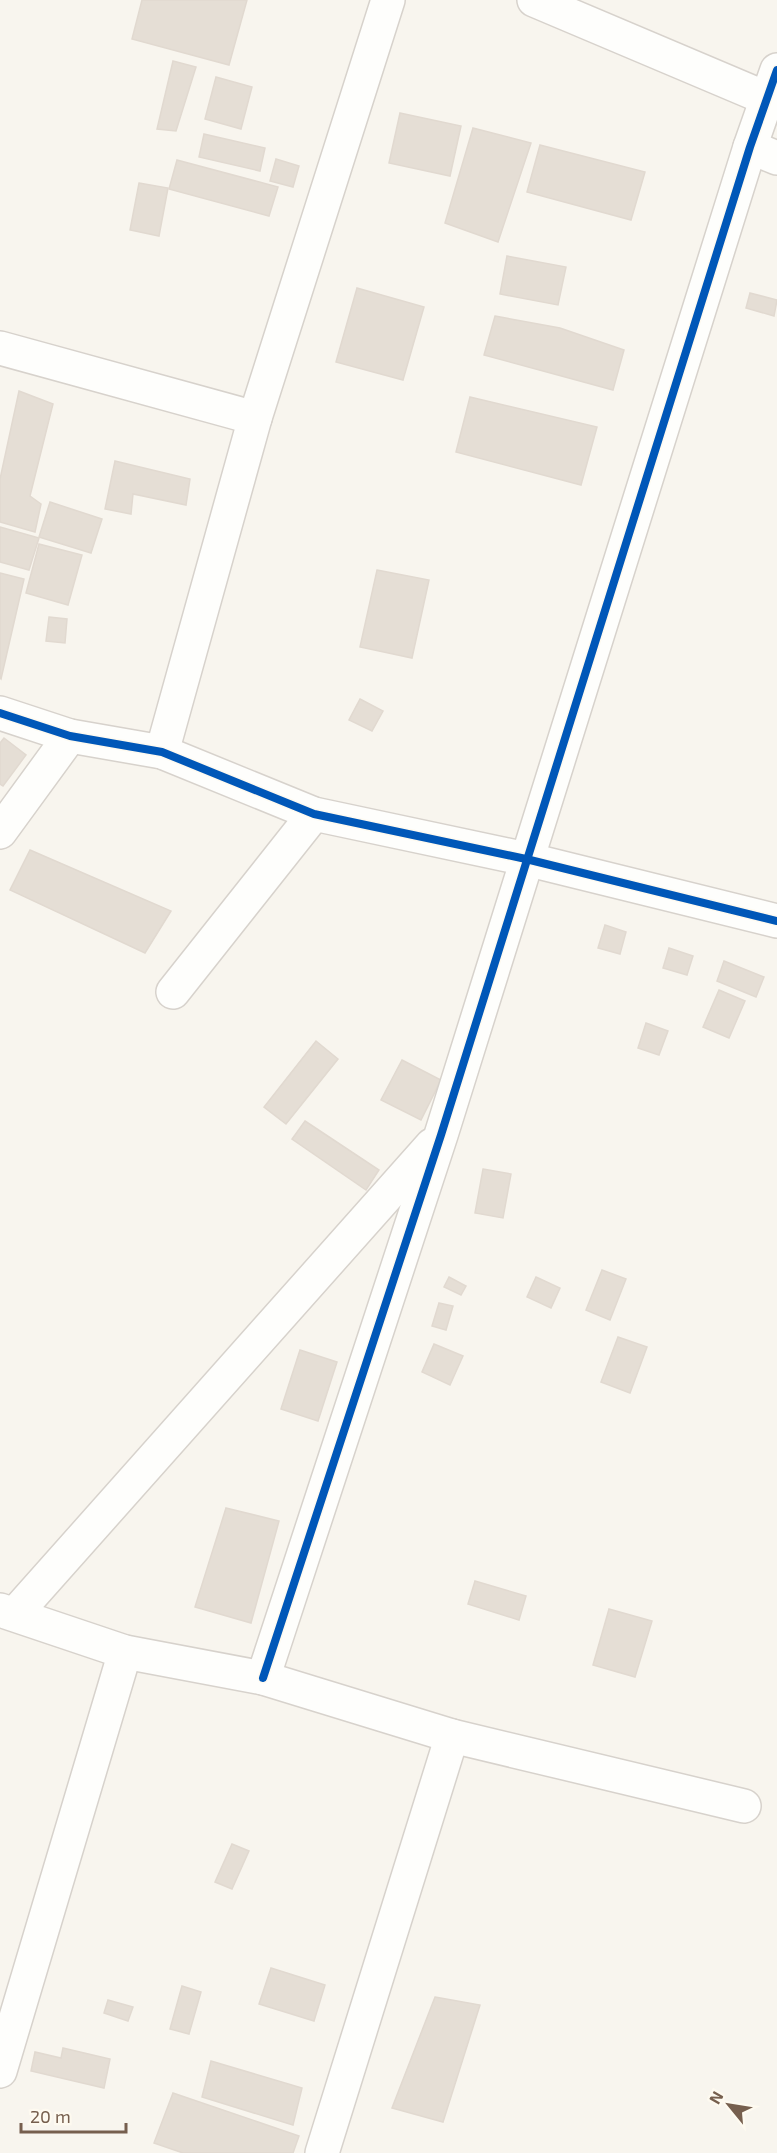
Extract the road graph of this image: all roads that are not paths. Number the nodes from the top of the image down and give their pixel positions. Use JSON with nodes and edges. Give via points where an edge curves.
{"nodes":[{"id":1,"x":388,"y":0,"type":"edge"},
{"id":2,"x":534,"y":0,"type":"edge"},
{"id":3,"x":772,"y":85,"type":"edge"},
{"id":4,"x":764,"y":152,"type":"edge"},
{"id":5,"x":0,"y":348,"type":"edge"},
{"id":6,"x":255,"y":418,"type":"junction"},
{"id":7,"x":0,"y":713,"type":"edge"},
{"id":8,"x":70,"y":736,"type":"junction"},
{"id":9,"x":162,"y":752,"type":"junction"},
{"id":10,"x":314,"y":814,"type":"junction"},
{"id":11,"x":0,"y":832,"type":"edge"},
{"id":12,"x":526,"y":859,"type":"junction"},
{"id":13,"x":777,"y":921,"type":"edge"},
{"id":14,"x":173,"y":992,"type":"dead end"},
{"id":15,"x":441,"y":1135,"type":"junction"},
{"id":16,"x":7,"y":1612,"type":"edge"},
{"id":17,"x":125,"y":1652,"type":"junction"},
{"id":18,"x":263,"y":1678,"type":"junction"},
{"id":19,"x":452,"y":1736,"type":"junction"},
{"id":20,"x":744,"y":1806,"type":"dead end"},
{"id":21,"x":0,"y":2071,"type":"edge"},
{"id":22,"x":322,"y":2153,"type":"edge"}],
"edges":[{"from":1,"to":6,"type":"street"},
{"from":2,"to":3,"type":"street"},
{"from":3,"to":4,"type":"street"},
{"from":4,"to":12,"type":"street"},
{"from":5,"to":6,"type":"street"},
{"from":6,"to":9,"type":"street"},
{"from":7,"to":8,"type":"street"},
{"from":8,"to":9,"type":"street"},
{"from":8,"to":11,"type":"street"},
{"from":9,"to":10,"type":"street"},
{"from":10,"to":12,"type":"street"},
{"from":10,"to":14,"type":"street"},
{"from":12,"to":13,"type":"street"},
{"from":12,"to":15,"type":"street"},
{"from":15,"to":16,"type":"street"},
{"from":15,"to":18,"type":"street"},
{"from":16,"to":17,"type":"street"},
{"from":17,"to":18,"type":"street"},
{"from":17,"to":21,"type":"street"},
{"from":18,"to":19,"type":"street"},
{"from":19,"to":20,"type":"street"},
{"from":19,"to":22,"type":"street"}]}
